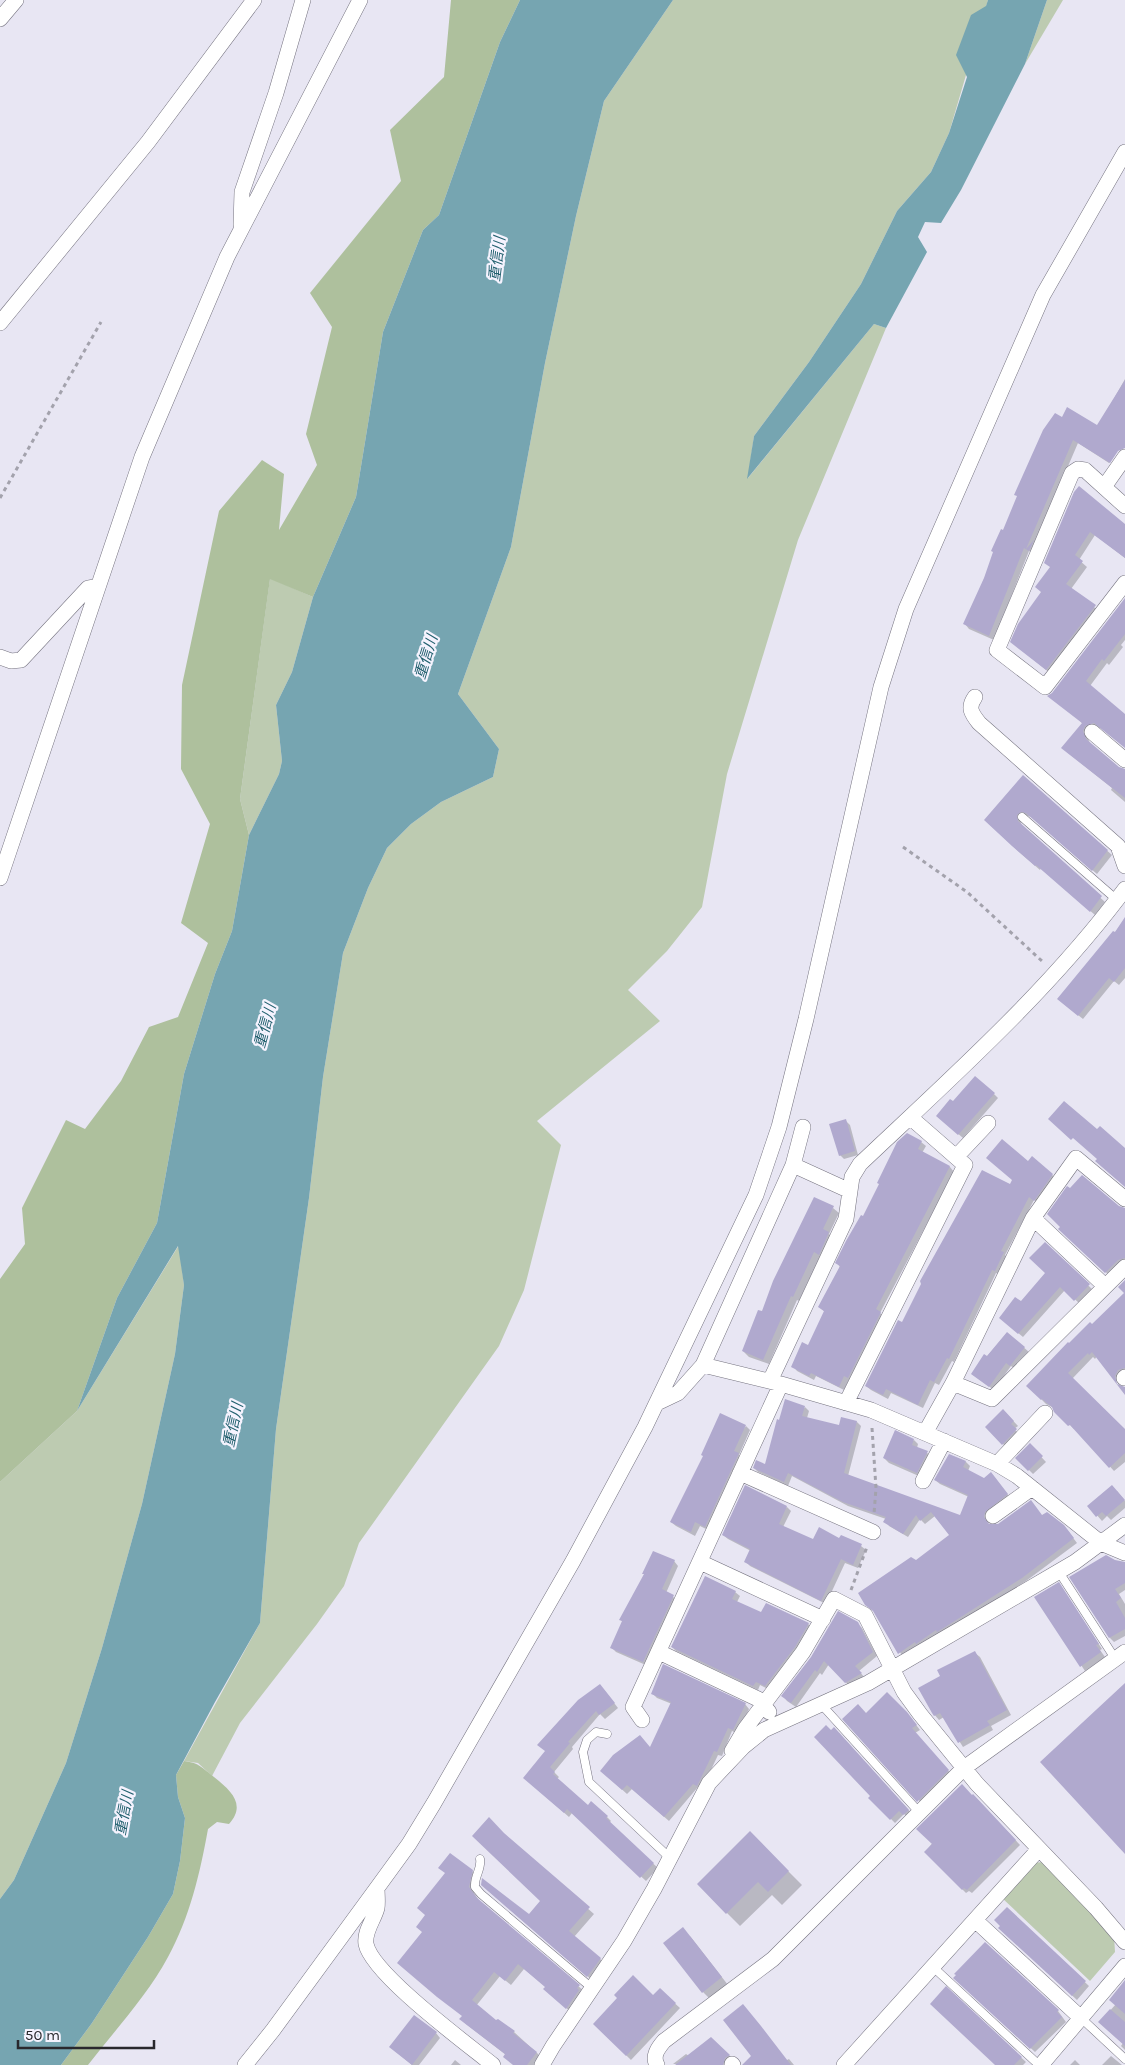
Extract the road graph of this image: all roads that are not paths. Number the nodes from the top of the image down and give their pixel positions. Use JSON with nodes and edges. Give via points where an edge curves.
{"nodes":[{"id":1,"x":16,"y":0,"type":"edge"},
{"id":2,"x":254,"y":0,"type":"edge"},
{"id":3,"x":302,"y":0,"type":"edge"},
{"id":4,"x":360,"y":0,"type":"edge"},
{"id":5,"x":0,"y":19,"type":"edge"},
{"id":6,"x":1125,"y":152,"type":"edge"},
{"id":7,"x":241,"y":229,"type":"junction"},
{"id":8,"x":0,"y":323,"type":"edge"},
{"id":9,"x":1125,"y":457,"type":"edge"},
{"id":10,"x":1104,"y":487,"type":"junction"},
{"id":11,"x":1125,"y":506,"type":"edge"},
{"id":12,"x":1125,"y":583,"type":"edge"},
{"id":13,"x":98,"y":586,"type":"junction"},
{"id":14,"x":0,"y":657,"type":"edge"},
{"id":15,"x":975,"y":697,"type":"dead end"},
{"id":16,"x":1103,"y":734,"type":"dead end"},
{"id":17,"x":1125,"y":760,"type":"edge"},
{"id":18,"x":1022,"y":817,"type":"dead end"},
{"id":19,"x":1125,"y":866,"type":"edge"},
{"id":20,"x":0,"y":878,"type":"edge"},
{"id":21,"x":1121,"y":894,"type":"edge"},
{"id":22,"x":910,"y":1117,"type":"junction"},
{"id":23,"x":988,"y":1123,"type":"dead end"},
{"id":24,"x":803,"y":1127,"type":"dead end"},
{"id":25,"x":956,"y":1157,"type":"junction"},
{"id":26,"x":793,"y":1164,"type":"junction"},
{"id":27,"x":850,"y":1191,"type":"junction"},
{"id":28,"x":1125,"y":1199,"type":"edge"},
{"id":29,"x":1033,"y":1218,"type":"junction"},
{"id":30,"x":1125,"y":1267,"type":"edge"},
{"id":31,"x":1105,"y":1286,"type":"junction"},
{"id":32,"x":703,"y":1365,"type":"junction"},
{"id":33,"x":776,"y":1382,"type":"junction"},
{"id":34,"x":953,"y":1383,"type":"junction"},
{"id":35,"x":657,"y":1402,"type":"junction"},
{"id":36,"x":846,"y":1403,"type":"junction"},
{"id":37,"x":1045,"y":1413,"type":"dead end"},
{"id":38,"x":925,"y":1433,"type":"junction"},
{"id":39,"x":944,"y":1441,"type":"junction"},
{"id":40,"x":996,"y":1464,"type":"junction"},
{"id":41,"x":740,"y":1473,"type":"junction"},
{"id":42,"x":923,"y":1481,"type":"dead end"},
{"id":43,"x":1032,"y":1488,"type":"junction"},
{"id":44,"x":994,"y":1516,"type":"dead end"},
{"id":45,"x":1125,"y":1524,"type":"edge"},
{"id":46,"x":873,"y":1532,"type":"dead end"},
{"id":47,"x":1101,"y":1543,"type":"junction"},
{"id":48,"x":1125,"y":1553,"type":"edge"},
{"id":49,"x":700,"y":1562,"type":"junction"},
{"id":50,"x":1059,"y":1572,"type":"junction"},
{"id":51,"x":823,"y":1619,"type":"junction"},
{"id":52,"x":659,"y":1652,"type":"junction"},
{"id":53,"x":1120,"y":1656,"type":"edge"},
{"id":54,"x":893,"y":1668,"type":"junction"},
{"id":55,"x":820,"y":1703,"type":"junction"},
{"id":56,"x":764,"y":1705,"type":"junction"},
{"id":57,"x":786,"y":1719,"type":"junction"},
{"id":58,"x":642,"y":1720,"type":"dead end"},
{"id":59,"x":607,"y":1734,"type":"dead end"},
{"id":60,"x":728,"y":1764,"type":"junction"},
{"id":61,"x":964,"y":1768,"type":"junction"},
{"id":62,"x":919,"y":1812,"type":"junction"},
{"id":63,"x":1039,"y":1849,"type":"junction"},
{"id":64,"x":670,"y":1858,"type":"junction"},
{"id":65,"x":480,"y":1859,"type":"dead end"},
{"id":66,"x":377,"y":1888,"type":"junction"},
{"id":67,"x":975,"y":1920,"type":"junction"},
{"id":68,"x":1125,"y":1942,"type":"edge"},
{"id":69,"x":1125,"y":1966,"type":"edge"},
{"id":70,"x":933,"y":1967,"type":"junction"},
{"id":71,"x":593,"y":1988,"type":"junction"},
{"id":72,"x":1081,"y":2018,"type":"junction"},
{"id":73,"x":1125,"y":2059,"type":"edge"},
{"id":74,"x":244,"y":2065,"type":"edge"},
{"id":75,"x":492,"y":2065,"type":"edge"},
{"id":76,"x":542,"y":2065,"type":"edge"},
{"id":77,"x":657,"y":2065,"type":"edge"},
{"id":78,"x":844,"y":2065,"type":"edge"},
{"id":79,"x":1040,"y":2065,"type":"edge"}],
"edges":[{"from":1,"to":5,"type":"street"},
{"from":2,"to":8,"type":"street","via":[[148,142]]},
{"from":3,"to":7,"type":"street","via":[[276,94],[242,192]]},
{"from":4,"to":7,"type":"street"},
{"from":6,"to":35,"type":"street","via":[[1043,295],[906,609],[881,686],[779,1127],[756,1195]]},
{"from":7,"to":13,"type":"street","via":[[142,457]]},
{"from":9,"to":10,"type":"street"},
{"from":10,"to":11,"type":"street"},
{"from":10,"to":12,"type":"street","via":[[1084,470],[1072,473],[997,650],[1045,688]]},
{"from":13,"to":14,"type":"street","via":[[88,588],[21,660]]},
{"from":13,"to":20,"type":"street"},
{"from":15,"to":19,"type":"street","via":[[970,709],[979,723],[1118,846]]},
{"from":16,"to":17,"type":"street"},
{"from":18,"to":21,"type":"lane"},
{"from":21,"to":22,"type":"street","via":[[1055,973]]},
{"from":22,"to":25,"type":"street"},
{"from":22,"to":27,"type":"street","via":[[860,1164],[852,1177]]},
{"from":23,"to":25,"type":"street"},
{"from":24,"to":26,"type":"street"},
{"from":25,"to":36,"type":"street","via":[[965,1166]]},
{"from":26,"to":27,"type":"street"},
{"from":26,"to":32,"type":"street"},
{"from":27,"to":33,"type":"street","via":[[846,1219]]},
{"from":28,"to":29,"type":"street","via":[[1076,1158]]},
{"from":29,"to":31,"type":"street"},
{"from":29,"to":34,"type":"street"},
{"from":30,"to":31,"type":"street"},
{"from":31,"to":34,"type":"street","via":[[992,1399]]},
{"from":32,"to":33,"type":"street"},
{"from":32,"to":35,"type":"street","via":[[678,1393]]},
{"from":33,"to":36,"type":"street"},
{"from":33,"to":41,"type":"street"},
{"from":34,"to":38,"type":"street"},
{"from":35,"to":66,"type":"street","via":[[572,1560],[434,1803]]},
{"from":36,"to":38,"type":"street"},
{"from":37,"to":40,"type":"street"},
{"from":38,"to":39,"type":"street"},
{"from":39,"to":40,"type":"street"},
{"from":39,"to":42,"type":"street"},
{"from":40,"to":43,"type":"street"},
{"from":41,"to":46,"type":"street"},
{"from":41,"to":49,"type":"street"},
{"from":43,"to":44,"type":"street"},
{"from":43,"to":47,"type":"street"},
{"from":45,"to":47,"type":"street"},
{"from":47,"to":48,"type":"street"},
{"from":47,"to":50,"type":"street"},
{"from":49,"to":51,"type":"street"},
{"from":49,"to":52,"type":"street"},
{"from":50,"to":53,"type":"lane"},
{"from":50,"to":54,"type":"street"},
{"from":51,"to":54,"type":"street","via":[[834,1599],[865,1615]]},
{"from":51,"to":56,"type":"street"},
{"from":52,"to":56,"type":"street","via":[[758,1699]]},
{"from":52,"to":58,"type":"street","via":[[634,1707]]},
{"from":53,"to":61,"type":"street"},
{"from":54,"to":55,"type":"street","via":[[868,1683]]},
{"from":54,"to":61,"type":"street","via":[[904,1692]]},
{"from":55,"to":57,"type":"street"},
{"from":55,"to":62,"type":"lane"},
{"from":56,"to":57,"type":"street","via":[[773,1716]]},
{"from":56,"to":60,"type":"street","via":[[733,1748]]},
{"from":57,"to":60,"type":"street","via":[[764,1730]]},
{"from":59,"to":64,"type":"lane","via":[[596,1732],[587,1740],[583,1752],[589,1782]]},
{"from":60,"to":64,"type":"street","via":[[709,1783]]},
{"from":61,"to":62,"type":"street"},
{"from":61,"to":63,"type":"street"},
{"from":62,"to":77,"type":"street","via":[[773,1959],[664,2041],[656,2054]]},
{"from":63,"to":67,"type":"street"},
{"from":63,"to":68,"type":"street"},
{"from":64,"to":71,"type":"street","via":[[624,1941]]},
{"from":65,"to":71,"type":"lane","via":[[474,1887]]},
{"from":66,"to":74,"type":"street"},
{"from":66,"to":75,"type":"street","via":[[377,1908],[366,1938],[372,1957],[393,1982]]},
{"from":67,"to":70,"type":"street"},
{"from":67,"to":72,"type":"street"},
{"from":69,"to":72,"type":"street"},
{"from":70,"to":78,"type":"street"},
{"from":70,"to":79,"type":"lane"},
{"from":71,"to":76,"type":"street"},
{"from":72,"to":73,"type":"lane"},
{"from":72,"to":79,"type":"street"}]}
